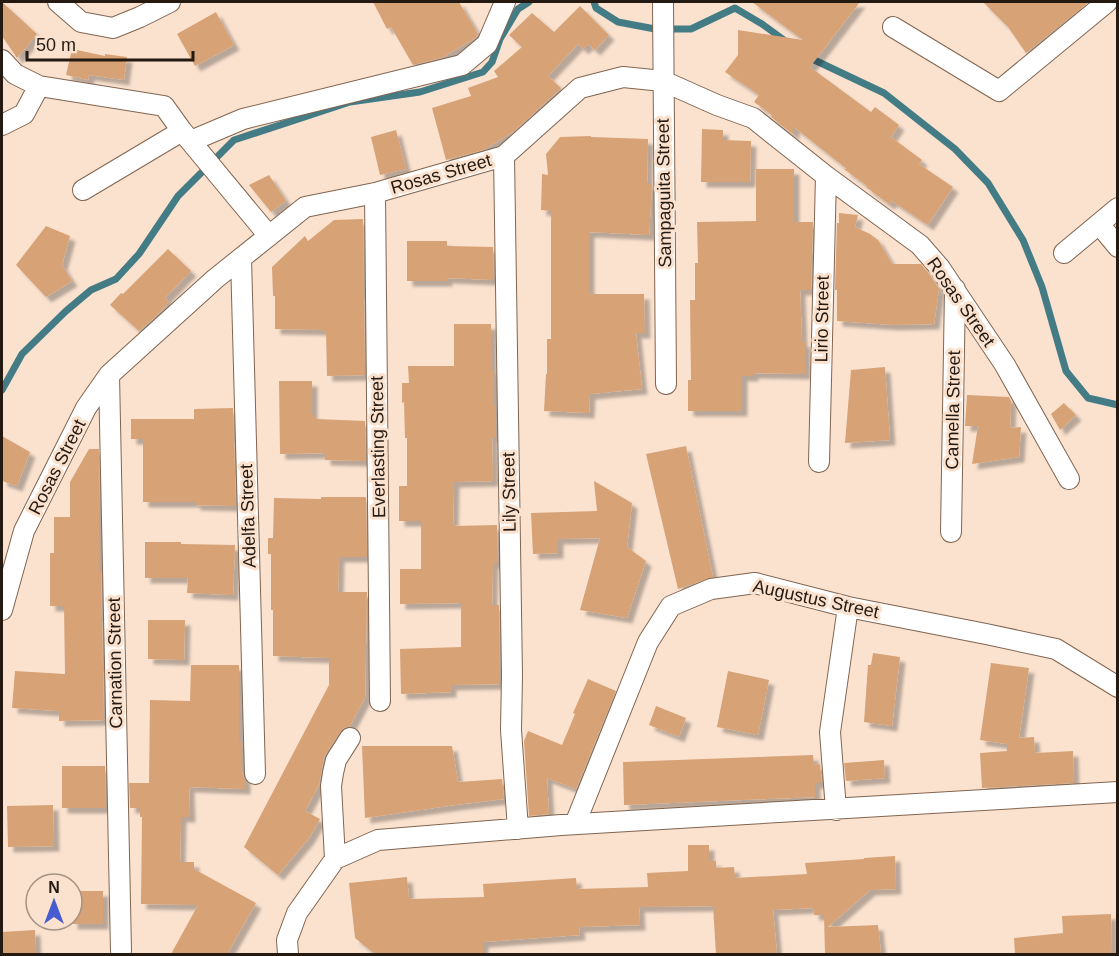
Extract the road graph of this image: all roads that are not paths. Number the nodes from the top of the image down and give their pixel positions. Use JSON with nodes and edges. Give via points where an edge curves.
{"nodes":[{"id":1,"x":58,"y":2,"type":"edge"},
{"id":2,"x":505,"y":2,"type":"edge"},
{"id":3,"x":1107,"y":2,"type":"edge"},
{"id":4,"x":165,"y":3,"type":"edge"},
{"id":5,"x":663,"y":6,"type":"edge"},
{"id":6,"x":892,"y":27,"type":"dead end"},
{"id":7,"x":2,"y":60,"type":"edge"},
{"id":8,"x":663,"y":81,"type":"junction"},
{"id":9,"x":39,"y":86,"type":"junction"},
{"id":10,"x":2,"y":126,"type":"edge"},
{"id":11,"x":191,"y":141,"type":"junction"},
{"id":12,"x":504,"y":156,"type":"junction"},
{"id":13,"x":826,"y":176,"type":"junction"},
{"id":14,"x":83,"y":190,"type":"dead end"},
{"id":15,"x":375,"y":193,"type":"junction"},
{"id":16,"x":1118,"y":208,"type":"edge"},
{"id":17,"x":1099,"y":224,"type":"junction"},
{"id":18,"x":269,"y":236,"type":"junction"},
{"id":19,"x":1118,"y":247,"type":"edge"},
{"id":20,"x":1064,"y":253,"type":"dead end"},
{"id":21,"x":242,"y":258,"type":"junction"},
{"id":22,"x":955,"y":289,"type":"junction"},
{"id":23,"x":109,"y":375,"type":"junction"},
{"id":24,"x":666,"y":384,"type":"dead end"},
{"id":25,"x":819,"y":462,"type":"dead end"},
{"id":26,"x":1069,"y":479,"type":"dead end"},
{"id":27,"x":951,"y":532,"type":"dead end"},
{"id":28,"x":848,"y":607,"type":"junction"},
{"id":29,"x":2,"y":610,"type":"edge"},
{"id":30,"x":1118,"y":687,"type":"edge"},
{"id":31,"x":380,"y":701,"type":"dead end"},
{"id":32,"x":350,"y":738,"type":"dead end"},
{"id":33,"x":255,"y":774,"type":"dead end"},
{"id":34,"x":1118,"y":792,"type":"edge"},
{"id":35,"x":836,"y":810,"type":"junction"},
{"id":36,"x":574,"y":825,"type":"junction"},
{"id":37,"x":518,"y":828,"type":"junction"},
{"id":38,"x":335,"y":860,"type":"junction"},
{"id":39,"x":121,"y":951,"type":"dead end"},
{"id":40,"x":288,"y":954,"type":"edge"}],
"edges":[{"from":1,"to":4,"type":"street","via":[[81,22],[113,28]]},
{"from":2,"to":11,"type":"street","via":[[487,44],[462,65],[243,119]]},
{"from":3,"to":6,"type":"street","via":[[999,91]]},
{"from":5,"to":8,"type":"street","name":"Sampaguita Street"},
{"from":7,"to":9,"type":"street","via":[[15,74]]},
{"from":8,"to":12,"type":"street","name":"Rosas Street","via":[[623,77],[580,88]]},
{"from":8,"to":13,"type":"street","name":"Rosas Street","via":[[753,118]]},
{"from":8,"to":24,"type":"street","name":"Sampaguita Street"},
{"from":9,"to":10,"type":"street","via":[[24,114]]},
{"from":9,"to":11,"type":"street","via":[[164,106]]},
{"from":11,"to":14,"type":"street"},
{"from":11,"to":18,"type":"street"},
{"from":12,"to":15,"type":"street","name":"Rosas Street"},
{"from":12,"to":37,"type":"street","name":"Lily Street","via":[[512,730]]},
{"from":13,"to":22,"type":"street","name":"Rosas Street","via":[[920,245]]},
{"from":13,"to":25,"type":"street","name":"Lirio Street"},
{"from":15,"to":18,"type":"street","name":"Rosas Street","via":[[304,207]]},
{"from":15,"to":31,"type":"street","name":"Everlasting Street"},
{"from":16,"to":17,"type":"street"},
{"from":17,"to":19,"type":"street"},
{"from":17,"to":20,"type":"street"},
{"from":18,"to":21,"type":"street","name":"Rosas Street"},
{"from":21,"to":23,"type":"street","name":"Rosas Street"},
{"from":21,"to":33,"type":"street","name":"Adelfa Street"},
{"from":22,"to":26,"type":"street","name":"Rosas Street","via":[[1005,365]]},
{"from":22,"to":27,"type":"street","name":"Camella Street"},
{"from":23,"to":29,"type":"street","name":"Rosas Street","via":[[86,408],[24,531]]},
{"from":23,"to":39,"type":"street","name":"Carnation Street"},
{"from":28,"to":30,"type":"street","name":"Augustus Street","via":[[1056,649]]},
{"from":28,"to":35,"type":"street","via":[[830,732]]},
{"from":28,"to":36,"type":"street","name":"Augustus Street","via":[[754,583],[711,589],[671,606],[648,642]]},
{"from":32,"to":38,"type":"street","via":[[333,773]]},
{"from":34,"to":35,"type":"street"},
{"from":35,"to":36,"type":"street"},
{"from":36,"to":37,"type":"street"},
{"from":37,"to":38,"type":"street","via":[[378,840]]},
{"from":38,"to":40,"type":"street","via":[[297,913],[287,940]]}]}
